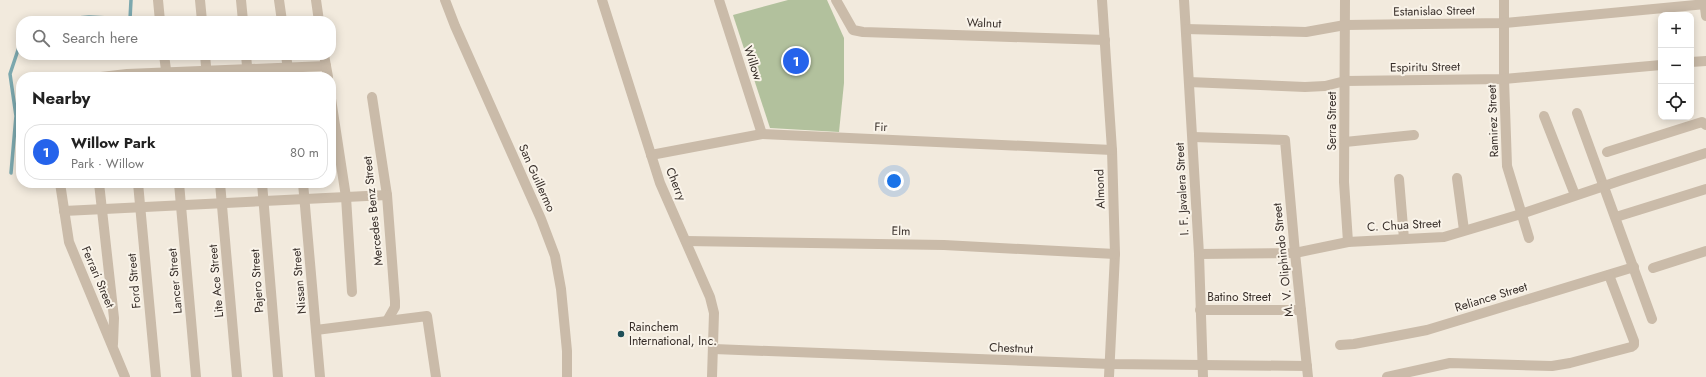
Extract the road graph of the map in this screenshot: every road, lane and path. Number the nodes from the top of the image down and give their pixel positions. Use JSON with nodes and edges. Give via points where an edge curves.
{"nodes":[{"id":1,"x":158,"y":0,"type":"edge"},
{"id":2,"x":200,"y":0,"type":"edge"},
{"id":3,"x":241,"y":0,"type":"edge"},
{"id":4,"x":279,"y":0,"type":"edge"},
{"id":5,"x":316,"y":0,"type":"edge"},
{"id":6,"x":445,"y":0,"type":"edge"},
{"id":7,"x":602,"y":0,"type":"edge"},
{"id":8,"x":719,"y":0,"type":"edge"},
{"id":9,"x":836,"y":0,"type":"edge"},
{"id":10,"x":1102,"y":0,"type":"edge"},
{"id":11,"x":1184,"y":0,"type":"edge"},
{"id":12,"x":1345,"y":0,"type":"edge"},
{"id":13,"x":1504,"y":0,"type":"edge"},
{"id":14,"x":1705,"y":3,"type":"edge"},
{"id":15,"x":160,"y":16,"type":"edge"},
{"id":16,"x":202,"y":16,"type":"edge"},
{"id":17,"x":243,"y":16,"type":"edge"},
{"id":18,"x":281,"y":16,"type":"edge"},
{"id":19,"x":318,"y":16,"type":"edge"},
{"id":20,"x":1706,"y":16,"type":"edge"},
{"id":21,"x":1505,"y":23,"type":"junction"},
{"id":22,"x":1345,"y":26,"type":"junction"},
{"id":23,"x":1186,"y":29,"type":"junction"},
{"id":24,"x":1104,"y":40,"type":"junction"},
{"id":25,"x":164,"y":60,"type":"edge"},
{"id":26,"x":206,"y":60,"type":"edge"},
{"id":27,"x":247,"y":60,"type":"edge"},
{"id":28,"x":287,"y":60,"type":"edge"},
{"id":29,"x":325,"y":60,"type":"edge"},
{"id":30,"x":1706,"y":61,"type":"edge"},
{"id":31,"x":1694,"y":62,"type":"edge"},
{"id":32,"x":1658,"y":65,"type":"edge"},
{"id":33,"x":326,"y":66,"type":"junction"},
{"id":34,"x":166,"y":72,"type":"edge"},
{"id":35,"x":207,"y":72,"type":"edge"},
{"id":36,"x":248,"y":72,"type":"edge"},
{"id":37,"x":289,"y":72,"type":"edge"},
{"id":38,"x":327,"y":72,"type":"edge"},
{"id":39,"x":1504,"y":79,"type":"junction"},
{"id":40,"x":1345,"y":81,"type":"junction"},
{"id":41,"x":1189,"y":82,"type":"junction"},
{"id":42,"x":372,"y":97,"type":"dead end"},
{"id":43,"x":1577,"y":113,"type":"dead end"},
{"id":44,"x":1544,"y":116,"type":"dead end"},
{"id":45,"x":1706,"y":125,"type":"edge"},
{"id":46,"x":336,"y":131,"type":"edge"},
{"id":47,"x":762,"y":134,"type":"junction"},
{"id":48,"x":1414,"y":135,"type":"dead end"},
{"id":49,"x":1193,"y":137,"type":"junction"},
{"id":50,"x":1345,"y":142,"type":"junction"},
{"id":51,"x":1112,"y":150,"type":"junction"},
{"id":52,"x":1607,"y":152,"type":"dead end"},
{"id":53,"x":1706,"y":153,"type":"edge"},
{"id":54,"x":651,"y":155,"type":"junction"},
{"id":55,"x":1456,"y":178,"type":"dead end"},
{"id":56,"x":1399,"y":179,"type":"dead end"},
{"id":57,"x":1604,"y":186,"type":"junction"},
{"id":58,"x":61,"y":188,"type":"edge"},
{"id":59,"x":100,"y":188,"type":"edge"},
{"id":60,"x":138,"y":188,"type":"edge"},
{"id":61,"x":179,"y":188,"type":"edge"},
{"id":62,"x":220,"y":188,"type":"edge"},
{"id":63,"x":263,"y":188,"type":"edge"},
{"id":64,"x":304,"y":188,"type":"edge"},
{"id":65,"x":1705,"y":192,"type":"edge"},
{"id":66,"x":386,"y":195,"type":"junction"},
{"id":67,"x":1575,"y":195,"type":"junction"},
{"id":68,"x":346,"y":197,"type":"junction"},
{"id":69,"x":305,"y":199,"type":"junction"},
{"id":70,"x":264,"y":201,"type":"junction"},
{"id":71,"x":222,"y":203,"type":"junction"},
{"id":72,"x":181,"y":205,"type":"junction"},
{"id":73,"x":140,"y":207,"type":"junction"},
{"id":74,"x":102,"y":209,"type":"junction"},
{"id":75,"x":64,"y":211,"type":"junction"},
{"id":76,"x":1521,"y":214,"type":"junction"},
{"id":77,"x":1616,"y":218,"type":"junction"},
{"id":78,"x":1464,"y":230,"type":"junction"},
{"id":79,"x":1529,"y":238,"type":"dead end"},
{"id":80,"x":1404,"y":239,"type":"junction"},
{"id":81,"x":686,"y":241,"type":"junction"},
{"id":82,"x":1348,"y":242,"type":"junction"},
{"id":83,"x":1706,"y":251,"type":"edge"},
{"id":84,"x":1295,"y":253,"type":"junction"},
{"id":85,"x":1115,"y":254,"type":"junction"},
{"id":86,"x":1199,"y":254,"type":"junction"},
{"id":87,"x":1634,"y":267,"type":"junction"},
{"id":88,"x":1653,"y":268,"type":"dead end"},
{"id":89,"x":1609,"y":275,"type":"junction"},
{"id":90,"x":352,"y":292,"type":"dead end"},
{"id":91,"x":1200,"y":310,"type":"junction"},
{"id":92,"x":1301,"y":310,"type":"junction"},
{"id":93,"x":1652,"y":319,"type":"dead end"},
{"id":94,"x":387,"y":321,"type":"junction"},
{"id":95,"x":316,"y":330,"type":"junction"},
{"id":96,"x":1340,"y":345,"type":"dead end"},
{"id":97,"x":112,"y":346,"type":"junction"},
{"id":98,"x":714,"y":349,"type":"junction"},
{"id":99,"x":1110,"y":364,"type":"junction"},
{"id":100,"x":1202,"y":365,"type":"junction"},
{"id":101,"x":1307,"y":366,"type":"junction"},
{"id":102,"x":125,"y":377,"type":"edge"},
{"id":103,"x":156,"y":377,"type":"edge"},
{"id":104,"x":196,"y":377,"type":"edge"},
{"id":105,"x":237,"y":377,"type":"edge"},
{"id":106,"x":278,"y":377,"type":"edge"},
{"id":107,"x":320,"y":377,"type":"edge"},
{"id":108,"x":436,"y":377,"type":"edge"},
{"id":109,"x":567,"y":377,"type":"edge"},
{"id":110,"x":712,"y":377,"type":"edge"},
{"id":111,"x":1109,"y":377,"type":"edge"},
{"id":112,"x":1203,"y":377,"type":"edge"},
{"id":113,"x":1308,"y":377,"type":"edge"},
{"id":114,"x":1387,"y":377,"type":"edge"}],
"edges":[{"from":1,"to":15,"type":"street"},
{"from":2,"to":16,"type":"street"},
{"from":3,"to":17,"type":"street"},
{"from":4,"to":18,"type":"street"},
{"from":5,"to":19,"type":"street"},
{"from":6,"to":109,"type":"street","name":"San Guillermo","via":[[555,256],[561,289]]},
{"from":7,"to":54,"type":"street","name":"Cherry"},
{"from":8,"to":47,"type":"street","name":"Willow"},
{"from":9,"to":24,"type":"street","name":"Walnut","via":[[853,30],[863,32]]},
{"from":10,"to":24,"type":"street","name":"Almond"},
{"from":11,"to":23,"type":"street","name":"I. F. Javalera Street"},
{"from":12,"to":22,"type":"street","name":"Serra Street"},
{"from":13,"to":21,"type":"street","name":"Ramirez Street"},
{"from":14,"to":20,"type":"street"},
{"from":14,"to":21,"type":"street","name":"Estanislao Street"},
{"from":21,"to":22,"type":"street","name":"Estanislao Street"},
{"from":21,"to":39,"type":"street","name":"Ramirez Street"},
{"from":22,"to":23,"type":"street","name":"Estanislao Street","via":[[1306,32]]},
{"from":22,"to":40,"type":"street","name":"Serra Street"},
{"from":23,"to":41,"type":"street","name":"I. F. Javalera Street"},
{"from":24,"to":51,"type":"street","name":"Almond"},
{"from":25,"to":34,"type":"street"},
{"from":26,"to":35,"type":"street"},
{"from":27,"to":36,"type":"street"},
{"from":28,"to":37,"type":"street"},
{"from":29,"to":33,"type":"street"},
{"from":30,"to":31,"type":"street"},
{"from":32,"to":39,"type":"street","name":"Espiritu Street"},
{"from":33,"to":37,"type":"street"},
{"from":33,"to":38,"type":"street"},
{"from":39,"to":40,"type":"street","name":"Espiritu Street"},
{"from":39,"to":76,"type":"street","name":"Ramirez Street","via":[[1507,166]]},
{"from":40,"to":41,"type":"street","name":"Espiritu Street","via":[[1306,87]]},
{"from":40,"to":50,"type":"street","name":"Serra Street"},
{"from":41,"to":49,"type":"street","name":"I. F. Javalera Street"},
{"from":42,"to":66,"type":"street","name":"Mercedes Benz Street"},
{"from":43,"to":57,"type":"street"},
{"from":44,"to":67,"type":"street"},
{"from":45,"to":52,"type":"street","via":[[1702,122]]},
{"from":46,"to":68,"type":"street"},
{"from":47,"to":51,"type":"street","name":"Fir"},
{"from":47,"to":54,"type":"street","name":"Fir"},
{"from":48,"to":50,"type":"street"},
{"from":49,"to":84,"type":"street","name":"M. V. Oliphindo Street","via":[[1285,140]]},
{"from":49,"to":86,"type":"street","name":"I. F. Javalera Street"},
{"from":50,"to":82,"type":"street","name":"Serra Street","via":[[1344,182]]},
{"from":51,"to":85,"type":"street","name":"Almond"},
{"from":53,"to":57,"type":"street","name":"C. Chua Street"},
{"from":54,"to":81,"type":"street","name":"Cherry","via":[[660,183]]},
{"from":55,"to":78,"type":"street"},
{"from":56,"to":80,"type":"street"},
{"from":57,"to":67,"type":"street","name":"C. Chua Street"},
{"from":57,"to":77,"type":"street"},
{"from":58,"to":75,"type":"street","name":"Ferrari Street"},
{"from":59,"to":74,"type":"street"},
{"from":60,"to":73,"type":"street","name":"Ford Street"},
{"from":61,"to":72,"type":"street","name":"Lancer Street"},
{"from":62,"to":71,"type":"street","name":"Lite Ace Street"},
{"from":63,"to":70,"type":"street","name":"Pajero Street"},
{"from":64,"to":69,"type":"street","name":"Nissan Street"},
{"from":65,"to":77,"type":"street"},
{"from":66,"to":68,"type":"street"},
{"from":66,"to":94,"type":"street","name":"Mercedes Benz Street","via":[[395,301],[395,307]]},
{"from":67,"to":76,"type":"street","name":"C. Chua Street"},
{"from":68,"to":69,"type":"street"},
{"from":68,"to":90,"type":"street"},
{"from":69,"to":70,"type":"street"},
{"from":69,"to":95,"type":"street","name":"Nissan Street"},
{"from":70,"to":71,"type":"street"},
{"from":70,"to":106,"type":"street","name":"Pajero Street"},
{"from":71,"to":72,"type":"street"},
{"from":71,"to":105,"type":"street","name":"Lite Ace Street"},
{"from":72,"to":73,"type":"street"},
{"from":72,"to":104,"type":"street","name":"Lancer Street"},
{"from":73,"to":74,"type":"street"},
{"from":73,"to":103,"type":"street","name":"Ford Street"},
{"from":74,"to":75,"type":"street"},
{"from":74,"to":97,"type":"street","via":[[114,318]]},
{"from":75,"to":97,"type":"street","name":"Ferrari Street","via":[[69,242]]},
{"from":76,"to":78,"type":"street","name":"C. Chua Street"},
{"from":76,"to":79,"type":"street","name":"Ramirez Street"},
{"from":77,"to":87,"type":"street"},
{"from":78,"to":80,"type":"street","name":"C. Chua Street","via":[[1444,237]]},
{"from":80,"to":82,"type":"street","name":"C. Chua Street"},
{"from":81,"to":85,"type":"street","name":"Elm","via":[[944,245]]},
{"from":81,"to":98,"type":"street","name":"Cherry","via":[[710,297],[714,313]]},
{"from":82,"to":84,"type":"street","name":"C. Chua Street"},
{"from":83,"to":88,"type":"street"},
{"from":84,"to":86,"type":"street","name":"C. Chua Street"},
{"from":84,"to":92,"type":"street","name":"M. V. Oliphindo Street"},
{"from":85,"to":99,"type":"street","name":"Almond"},
{"from":86,"to":91,"type":"street","name":"I. F. Javalera Street"},
{"from":87,"to":89,"type":"street","name":"Reliance Street"},
{"from":87,"to":93,"type":"street"},
{"from":89,"to":96,"type":"street","name":"Reliance Street","via":[[1426,330]]},
{"from":89,"to":114,"type":"street","via":[[1634,341],[1631,347],[1552,366],[1450,363]]},
{"from":91,"to":92,"type":"street","name":"Batino Street"},
{"from":91,"to":100,"type":"street","name":"I. F. Javalera Street"},
{"from":92,"to":101,"type":"street","name":"M. V. Oliphindo Street"},
{"from":94,"to":95,"type":"street"},
{"from":94,"to":108,"type":"street","via":[[427,316]]},
{"from":95,"to":107,"type":"street","name":"Nissan Street"},
{"from":97,"to":102,"type":"street","name":"Ferrari Street"},
{"from":98,"to":99,"type":"street","name":"Chestnut"},
{"from":98,"to":110,"type":"street","name":"Cherry"},
{"from":99,"to":100,"type":"street","name":"Chestnut"},
{"from":99,"to":111,"type":"street","name":"Almond"},
{"from":100,"to":101,"type":"street","name":"Chestnut"},
{"from":100,"to":112,"type":"street","name":"I. F. Javalera Street"},
{"from":101,"to":113,"type":"street","name":"M. V. Oliphindo Street"}]}
